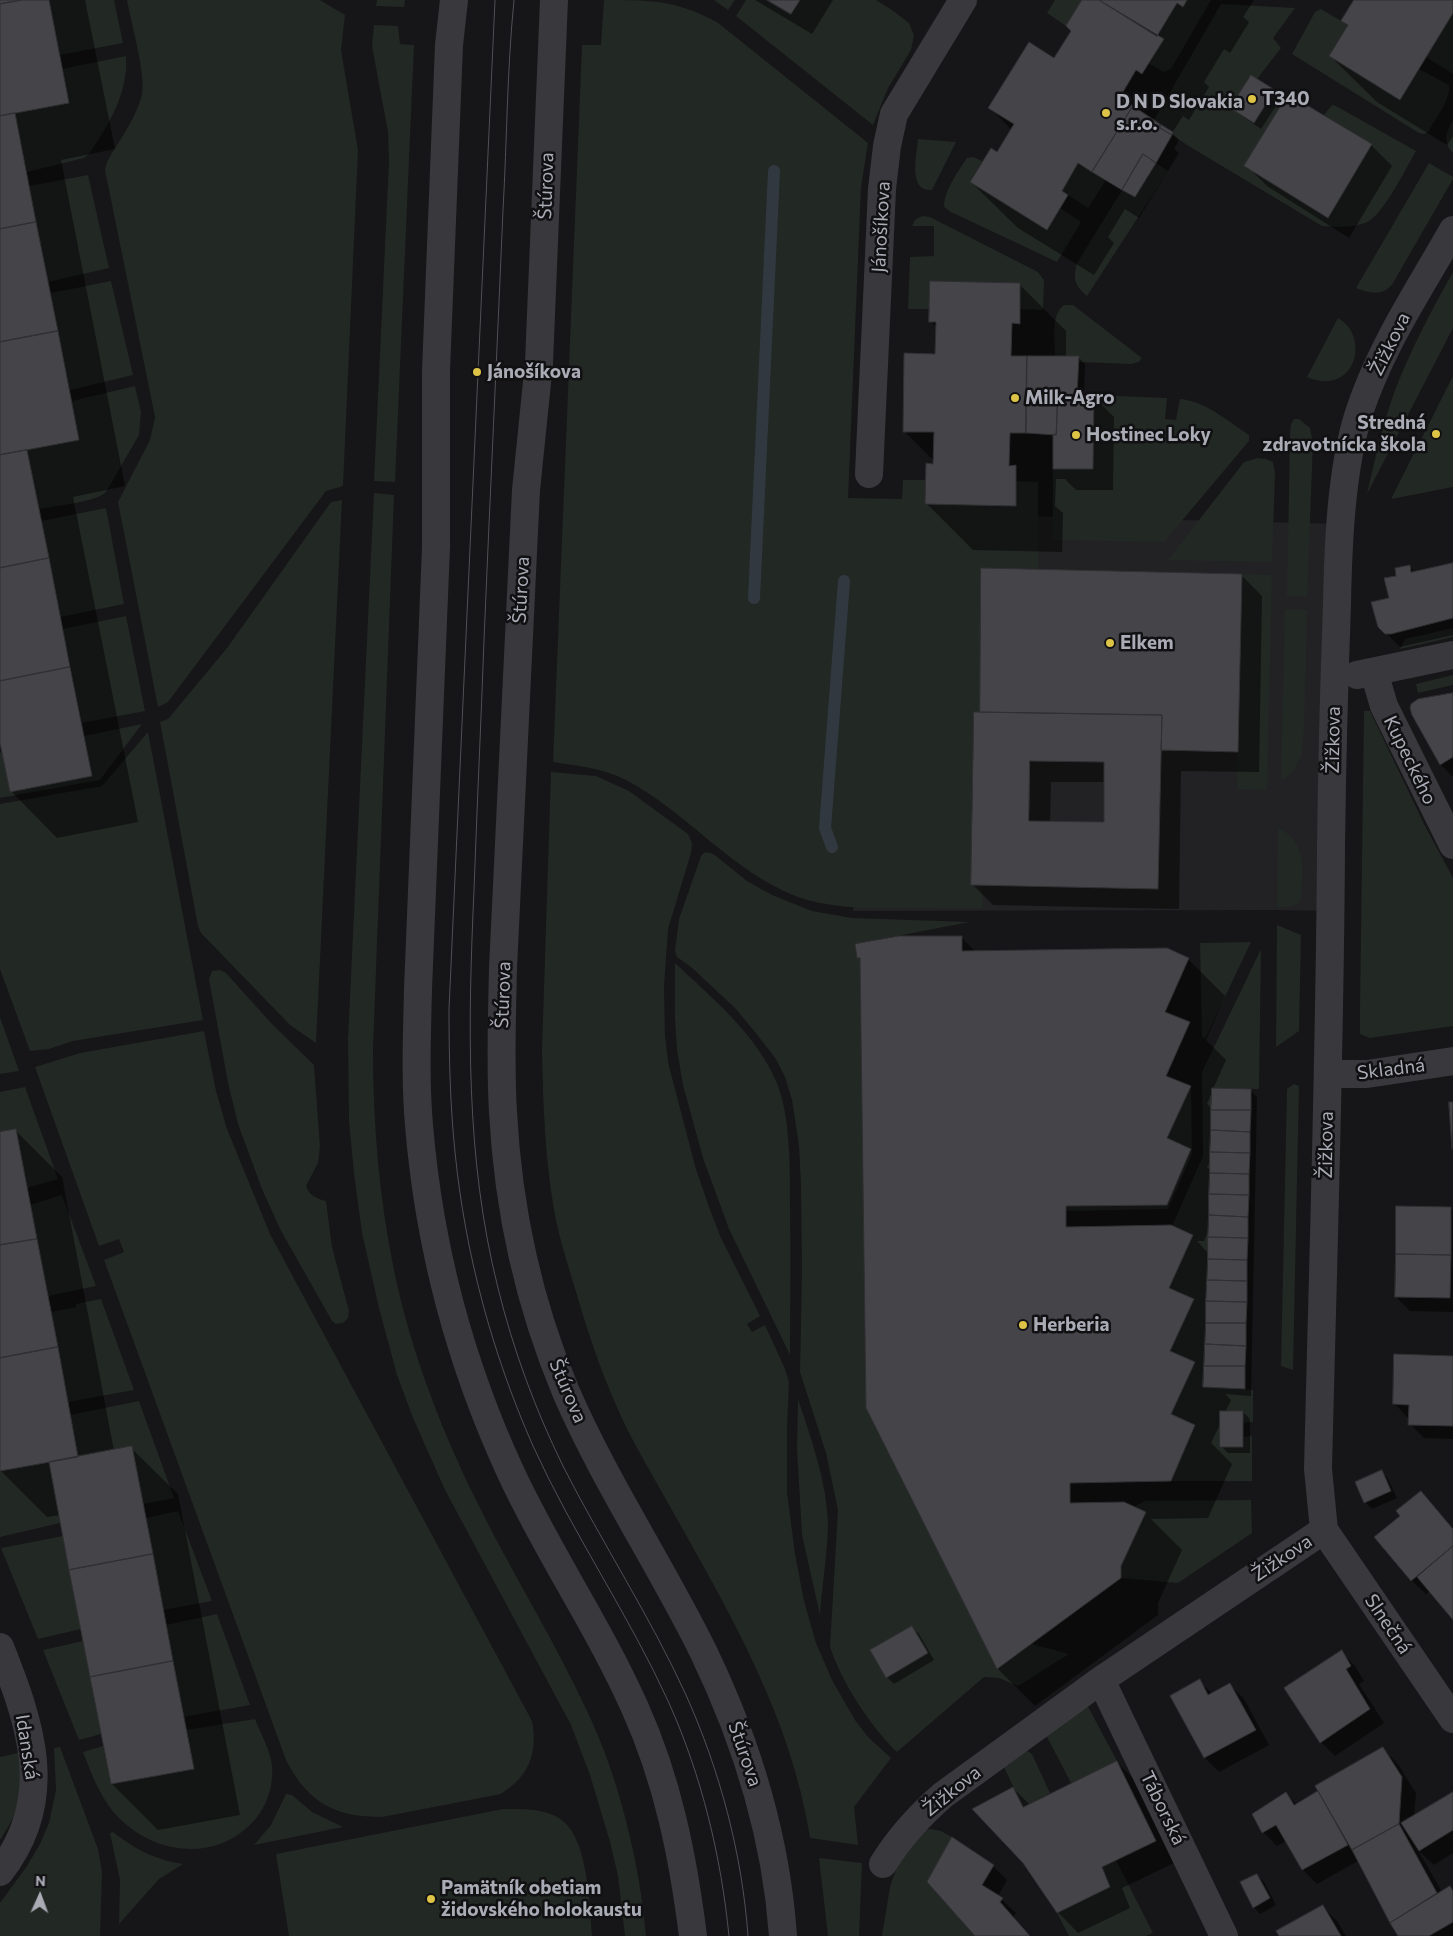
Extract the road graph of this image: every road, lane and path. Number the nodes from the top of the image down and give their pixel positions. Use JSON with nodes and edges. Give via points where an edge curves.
{"nodes":[{"id":1,"x":454,"y":0,"type":"edge"},
{"id":2,"x":554,"y":0,"type":"edge"},
{"id":3,"x":963,"y":0,"type":"edge"},
{"id":4,"x":1453,"y":230,"type":"edge"},
{"id":5,"x":869,"y":474,"type":"dead end"},
{"id":6,"x":1453,"y":655,"type":"edge"},
{"id":7,"x":1374,"y":672,"type":"junction"},
{"id":8,"x":1334,"y":680,"type":"junction"},
{"id":9,"x":1453,"y":845,"type":"edge"},
{"id":10,"x":1453,"y":1061,"type":"edge"},
{"id":11,"x":1328,"y":1074,"type":"junction"},
{"id":12,"x":1324,"y":1530,"type":"junction"},
{"id":13,"x":0,"y":1647,"type":"edge"},
{"id":14,"x":1101,"y":1680,"type":"junction"},
{"id":15,"x":1453,"y":1719,"type":"edge"},
{"id":16,"x":883,"y":1864,"type":"dead end"},
{"id":17,"x":0,"y":1872,"type":"edge"},
{"id":18,"x":693,"y":1936,"type":"edge"},
{"id":19,"x":784,"y":1936,"type":"edge"},
{"id":20,"x":1224,"y":1936,"type":"edge"}],
"edges":[{"from":1,"to":18,"type":"street","via":[[436,371],[436,547],[418,999],[419,1114],[425,1185],[449,1304],[492,1430],[536,1523],[635,1708],[651,1747],[677,1833]]},
{"from":2,"to":19,"type":"street","name":"Štúrova","via":[[539,363],[524,530],[503,968],[503,1102],[507,1160],[529,1279],[566,1391],[600,1463],[702,1650],[748,1759],[764,1810]]},
{"from":3,"to":5,"type":"street","name":"Jánošíkova","via":[[894,114],[887,146],[882,189]]},
{"from":4,"to":8,"type":"street","name":"Žižkova","via":[[1400,319],[1358,416],[1341,524]]},
{"from":6,"to":7,"type":"street"},
{"from":7,"to":8,"type":"street"},
{"from":7,"to":9,"type":"street","name":"Kupeckého","via":[[1384,706]]},
{"from":8,"to":11,"type":"street","name":"Žižkova"},
{"from":10,"to":11,"type":"street","name":"Skladná","via":[[1367,1074]]},
{"from":11,"to":12,"type":"street","name":"Žižkova","via":[[1318,1469]]},
{"from":12,"to":14,"type":"street","name":"Žižkova"},
{"from":12,"to":15,"type":"street","name":"Slnečná"},
{"from":13,"to":17,"type":"street","name":"Idanská","via":[[16,1687],[33,1758],[35,1782],[28,1821]]},
{"from":14,"to":16,"type":"street","name":"Žižkova","via":[[943,1795],[894,1847]]},
{"from":14,"to":20,"type":"street","name":"Táborská"}]}
